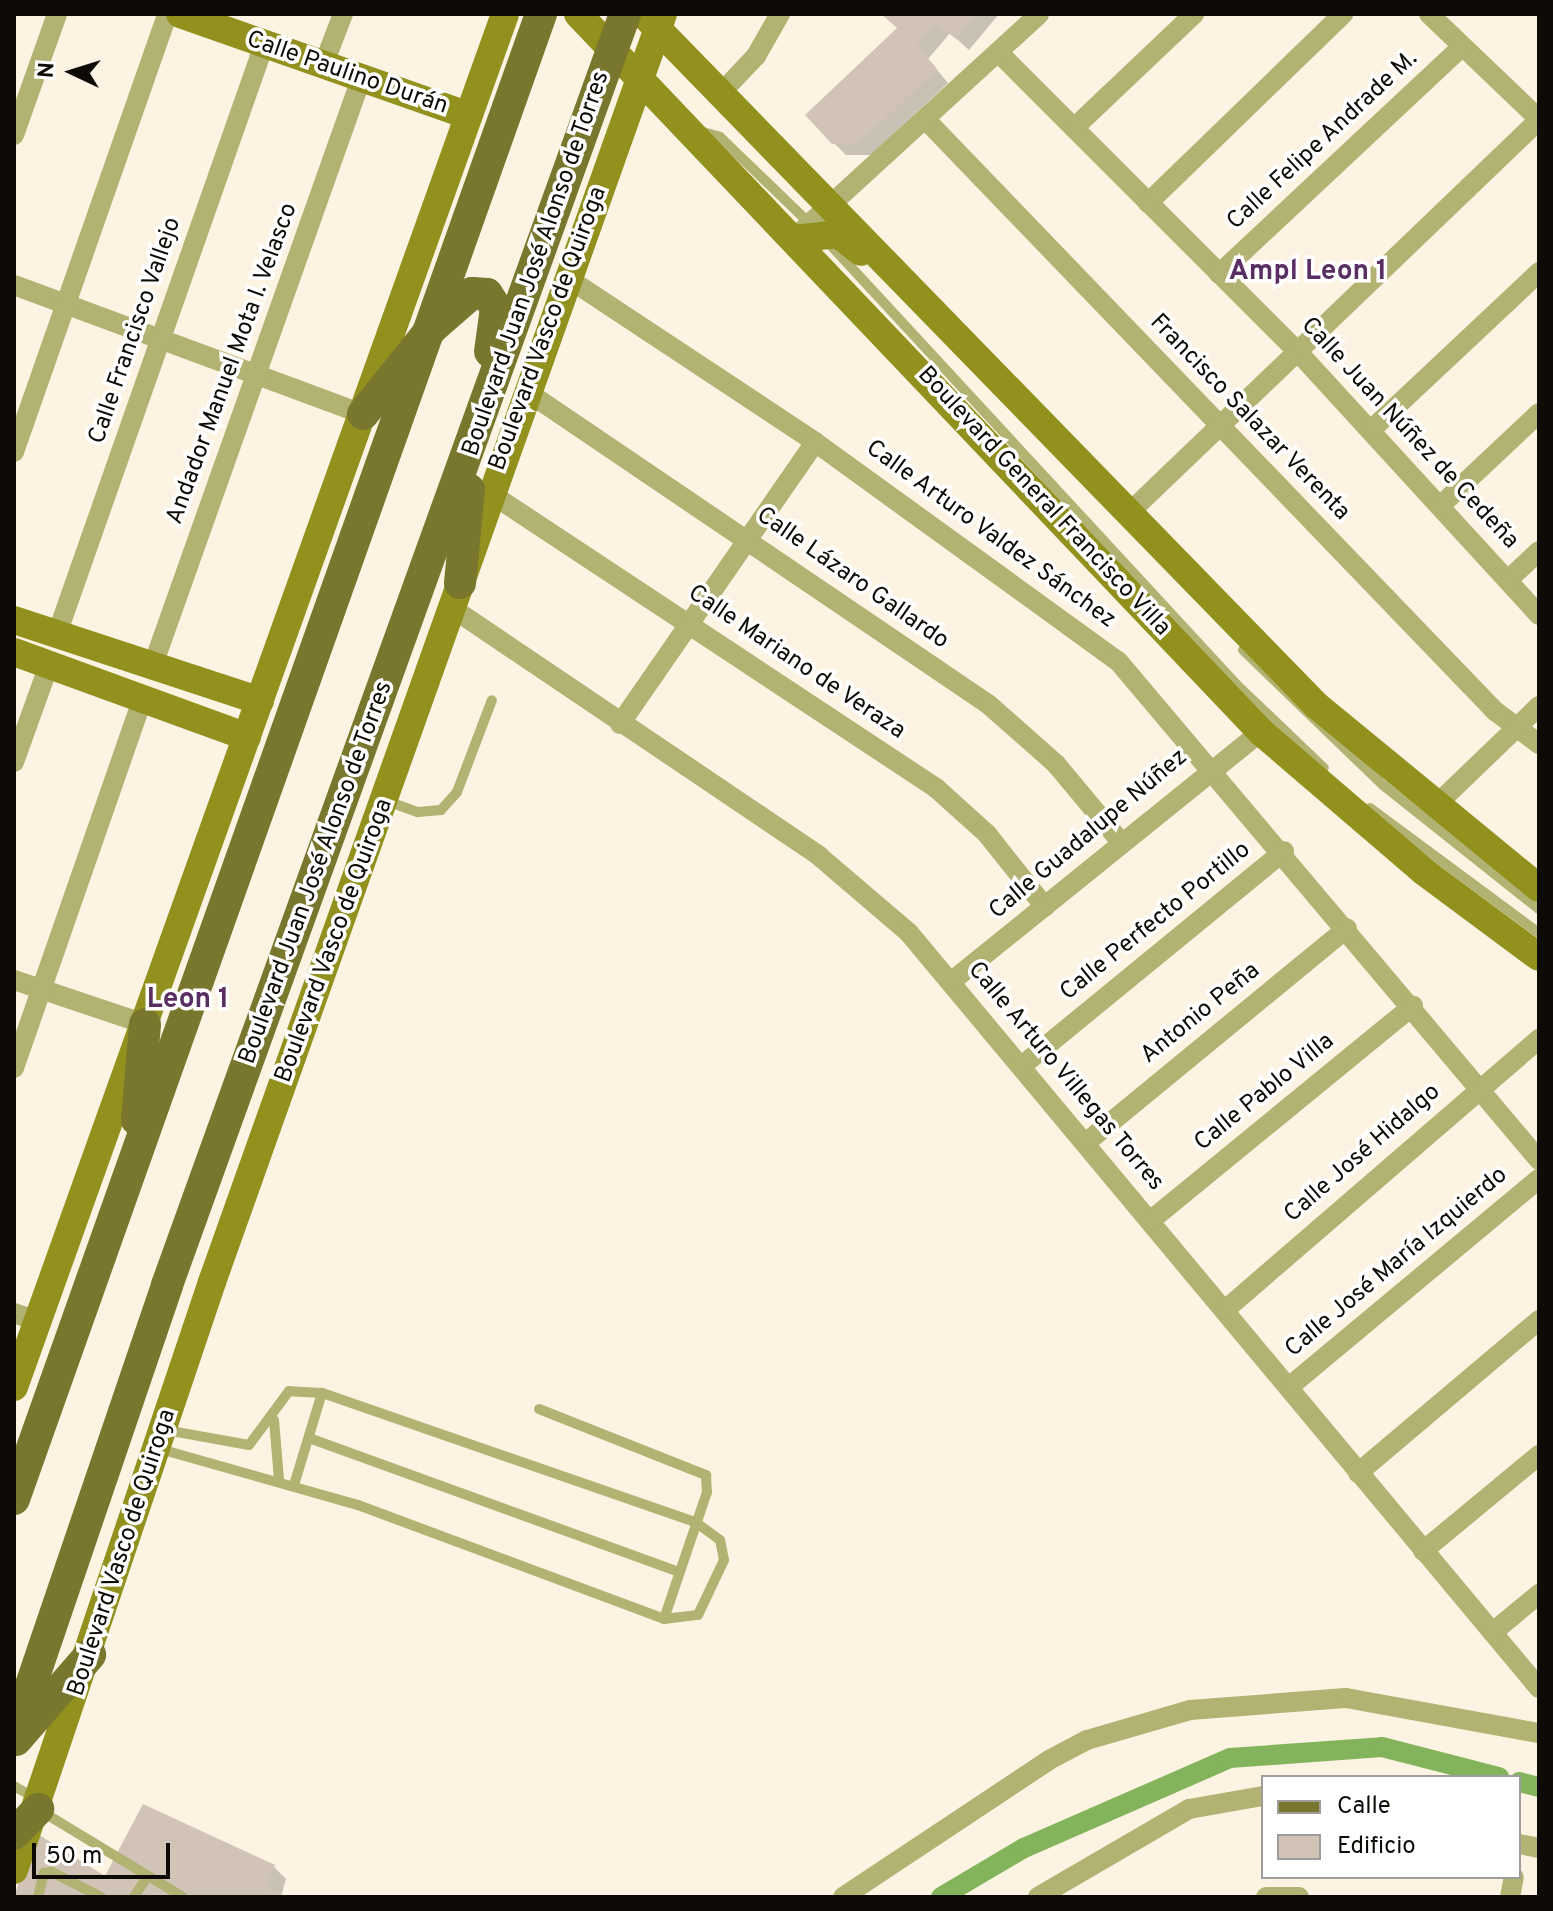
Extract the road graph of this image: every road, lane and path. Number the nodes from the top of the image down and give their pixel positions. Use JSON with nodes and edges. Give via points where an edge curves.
{"nodes":[{"id":1,"x":57,"y":14,"type":"edge"},
{"id":2,"x":167,"y":14,"type":"edge"},
{"id":3,"x":343,"y":14,"type":"edge"},
{"id":4,"x":505,"y":14,"type":"edge"},
{"id":5,"x":541,"y":14,"type":"edge"},
{"id":6,"x":578,"y":14,"type":"edge"},
{"id":7,"x":600,"y":14,"type":"edge"},
{"id":8,"x":625,"y":14,"type":"edge"},
{"id":9,"x":780,"y":14,"type":"edge"},
{"id":10,"x":1039,"y":14,"type":"edge"},
{"id":11,"x":1194,"y":14,"type":"edge"},
{"id":12,"x":1343,"y":14,"type":"edge"},
{"id":13,"x":1429,"y":14,"type":"edge"},
{"id":14,"x":195,"y":17,"type":"edge"},
{"id":15,"x":655,"y":19,"type":"edge"},
{"id":16,"x":264,"y":45,"type":"junction"},
{"id":17,"x":1462,"y":47,"type":"junction"},
{"id":18,"x":612,"y":50,"type":"junction"},
{"id":19,"x":1000,"y":54,"type":"junction"},
{"id":20,"x":323,"y":66,"type":"junction"},
{"id":21,"x":639,"y":76,"type":"junction"},
{"id":22,"x":361,"y":79,"type":"junction"},
{"id":23,"x":721,"y":93,"type":"junction"},
{"id":24,"x":469,"y":116,"type":"junction"},
{"id":25,"x":1539,"y":120,"type":"edge"},
{"id":26,"x":928,"y":122,"type":"junction"},
{"id":27,"x":685,"y":124,"type":"junction"},
{"id":28,"x":1074,"y":128,"type":"junction"},
{"id":29,"x":620,"y":131,"type":"junction"},
{"id":30,"x":14,"y":135,"type":"edge"},
{"id":31,"x":1148,"y":203,"type":"junction"},
{"id":32,"x":835,"y":208,"type":"junction"},
{"id":33,"x":807,"y":228,"type":"junction"},
{"id":34,"x":1539,"y":272,"type":"edge"},
{"id":35,"x":1219,"y":274,"type":"junction"},
{"id":36,"x":566,"y":277,"type":"junction"},
{"id":37,"x":14,"y":285,"type":"edge"},
{"id":38,"x":65,"y":303,"type":"junction"},
{"id":39,"x":432,"y":328,"type":"junction"},
{"id":40,"x":162,"y":337,"type":"junction"},
{"id":41,"x":1298,"y":352,"type":"junction"},
{"id":42,"x":975,"y":353,"type":"junction"},
{"id":43,"x":259,"y":372,"type":"junction"},
{"id":44,"x":526,"y":391,"type":"junction"},
{"id":45,"x":1022,"y":403,"type":"junction"},
{"id":46,"x":1539,"y":413,"type":"edge"},
{"id":47,"x":363,"y":414,"type":"junction"},
{"id":48,"x":1220,"y":426,"type":"junction"},
{"id":49,"x":1371,"y":430,"type":"junction"},
{"id":50,"x":815,"y":442,"type":"junction"},
{"id":51,"x":14,"y":452,"type":"edge"},
{"id":52,"x":472,"y":455,"type":"junction"},
{"id":53,"x":490,"y":493,"type":"junction"},
{"id":54,"x":1440,"y":506,"type":"junction"},
{"id":55,"x":1131,"y":511,"type":"junction"},
{"id":56,"x":748,"y":538,"type":"junction"},
{"id":57,"x":1539,"y":551,"type":"edge"},
{"id":58,"x":1509,"y":579,"type":"junction"},
{"id":59,"x":456,"y":595,"type":"junction"},
{"id":60,"x":1539,"y":615,"type":"edge"},
{"id":61,"x":14,"y":620,"type":"edge"},
{"id":62,"x":691,"y":623,"type":"junction"},
{"id":63,"x":57,"y":634,"type":"junction"},
{"id":64,"x":14,"y":652,"type":"edge"},
{"id":65,"x":49,"y":665,"type":"junction"},
{"id":66,"x":153,"y":665,"type":"junction"},
{"id":67,"x":143,"y":698,"type":"junction"},
{"id":68,"x":492,"y":700,"type":"dead end"},
{"id":69,"x":260,"y":701,"type":"junction"},
{"id":70,"x":1539,"y":706,"type":"edge"},
{"id":71,"x":620,"y":724,"type":"junction"},
{"id":72,"x":1516,"y":729,"type":"junction"},
{"id":73,"x":1261,"y":732,"type":"junction"},
{"id":74,"x":247,"y":737,"type":"junction"},
{"id":75,"x":1539,"y":744,"type":"edge"},
{"id":76,"x":14,"y":762,"type":"edge"},
{"id":77,"x":1213,"y":766,"type":"junction"},
{"id":78,"x":385,"y":800,"type":"junction"},
{"id":79,"x":1433,"y":808,"type":"junction"},
{"id":80,"x":1121,"y":842,"type":"junction"},
{"id":81,"x":1284,"y":851,"type":"junction"},
{"id":82,"x":1539,"y":888,"type":"edge"},
{"id":83,"x":1045,"y":907,"type":"junction"},
{"id":84,"x":1539,"y":909,"type":"edge"},
{"id":85,"x":1347,"y":928,"type":"junction"},
{"id":86,"x":1539,"y":933,"type":"edge"},
{"id":87,"x":1539,"y":957,"type":"edge"},
{"id":88,"x":14,"y":980,"type":"edge"},
{"id":89,"x":952,"y":981,"type":"junction"},
{"id":90,"x":43,"y":990,"type":"junction"},
{"id":91,"x":1413,"y":1006,"type":"junction"},
{"id":92,"x":145,"y":1024,"type":"junction"},
{"id":93,"x":1539,"y":1039,"type":"edge"},
{"id":94,"x":1024,"y":1064,"type":"junction"},
{"id":95,"x":14,"y":1068,"type":"edge"},
{"id":96,"x":1478,"y":1086,"type":"junction"},
{"id":97,"x":1088,"y":1141,"type":"junction"},
{"id":98,"x":1539,"y":1160,"type":"edge"},
{"id":99,"x":134,"y":1163,"type":"junction"},
{"id":100,"x":1539,"y":1179,"type":"edge"},
{"id":101,"x":1150,"y":1221,"type":"junction"},
{"id":102,"x":1225,"y":1310,"type":"junction"},
{"id":103,"x":25,"y":1317,"type":"edge"},
{"id":104,"x":1539,"y":1320,"type":"edge"},
{"id":105,"x":14,"y":1387,"type":"edge"},
{"id":106,"x":1289,"y":1387,"type":"junction"},
{"id":107,"x":322,"y":1393,"type":"junction"},
{"id":108,"x":539,"y":1409,"type":"dead end"},
{"id":109,"x":274,"y":1420,"type":"junction"},
{"id":110,"x":309,"y":1438,"type":"junction"},
{"id":111,"x":161,"y":1439,"type":"junction"},
{"id":112,"x":1539,"y":1455,"type":"edge"},
{"id":113,"x":1358,"y":1473,"type":"junction"},
{"id":114,"x":279,"y":1480,"type":"junction"},
{"id":115,"x":294,"y":1485,"type":"junction"},
{"id":116,"x":14,"y":1499,"type":"edge"},
{"id":117,"x":695,"y":1522,"type":"junction"},
{"id":118,"x":1423,"y":1551,"type":"junction"},
{"id":119,"x":680,"y":1572,"type":"junction"},
{"id":120,"x":1539,"y":1594,"type":"edge"},
{"id":121,"x":664,"y":1619,"type":"junction"},
{"id":122,"x":1493,"y":1632,"type":"junction"},
{"id":123,"x":90,"y":1655,"type":"junction"},
{"id":124,"x":1539,"y":1688,"type":"edge"},
{"id":125,"x":1539,"y":1733,"type":"edge"},
{"id":126,"x":14,"y":1735,"type":"edge"},
{"id":127,"x":14,"y":1742,"type":"edge"},
{"id":128,"x":14,"y":1786,"type":"edge"},
{"id":129,"x":1261,"y":1796,"type":"edge"},
{"id":130,"x":38,"y":1809,"type":"junction"},
{"id":131,"x":14,"y":1834,"type":"edge"},
{"id":132,"x":14,"y":1870,"type":"edge"},
{"id":133,"x":147,"y":1877,"type":"junction"},
{"id":134,"x":38,"y":1897,"type":"edge"},
{"id":135,"x":101,"y":1897,"type":"edge"},
{"id":136,"x":134,"y":1897,"type":"edge"},
{"id":137,"x":183,"y":1897,"type":"edge"},
{"id":138,"x":843,"y":1897,"type":"edge"},
{"id":139,"x":1038,"y":1897,"type":"edge"},
{"id":140,"x":1266,"y":1897,"type":"edge"},
{"id":141,"x":1299,"y":1897,"type":"edge"}],
"edges":[{"from":1,"to":30,"type":"street"},
{"from":2,"to":38,"type":"street"},
{"from":3,"to":20,"type":"street"},
{"from":4,"to":24,"type":"street"},
{"from":5,"to":39,"type":"main road"},
{"from":6,"to":18,"type":"street","name":"Boulevard General Francisco Villa"},
{"from":7,"to":18,"type":"lane"},
{"from":8,"to":18,"type":"main road","name":"Boulevard Juan José Alonso de Torres"},
{"from":9,"to":23,"type":"street","via":[[756,56]]},
{"from":10,"to":19,"type":"street"},
{"from":11,"to":28,"type":"street"},
{"from":12,"to":31,"type":"street"},
{"from":13,"to":17,"type":"street"},
{"from":14,"to":16,"type":"street","name":"Calle Paulino Durán"},
{"from":15,"to":21,"type":"street","name":"Boulevard Vasco de Quiroga"},
{"from":15,"to":23,"type":"street"},
{"from":16,"to":20,"type":"street","name":"Calle Paulino Durán"},
{"from":16,"to":40,"type":"street","name":"Calle Francisco Vallejo"},
{"from":17,"to":25,"type":"street"},
{"from":17,"to":35,"type":"street","name":"Calle Felipe Andrade M."},
{"from":18,"to":21,"type":"street","name":"Boulevard General Francisco Villa"},
{"from":18,"to":52,"type":"main road","name":"Boulevard Juan José Alonso de Torres"},
{"from":19,"to":26,"type":"street"},
{"from":19,"to":28,"type":"street","name":"Calle Juan Núñez de Cedeña"},
{"from":20,"to":22,"type":"street","name":"Calle Paulino Durán"},
{"from":21,"to":27,"type":"street","name":"Boulevard General Francisco Villa"},
{"from":21,"to":29,"type":"street","name":"Boulevard Vasco de Quiroga"},
{"from":22,"to":24,"type":"street","name":"Calle Paulino Durán"},
{"from":22,"to":43,"type":"street","name":"Andador Manuel Mota I. Velasco"},
{"from":23,"to":32,"type":"street"},
{"from":24,"to":47,"type":"street"},
{"from":25,"to":41,"type":"street"},
{"from":26,"to":32,"type":"street"},
{"from":26,"to":48,"type":"street","name":"Francisco Salazar Verenta"},
{"from":27,"to":29,"type":"street"},
{"from":27,"to":33,"type":"street","name":"Boulevard General Francisco Villa"},
{"from":28,"to":31,"type":"street","name":"Calle Juan Núñez de Cedeña"},
{"from":29,"to":36,"type":"street","name":"Boulevard Vasco de Quiroga"},
{"from":31,"to":35,"type":"street","name":"Calle Juan Núñez de Cedeña"},
{"from":32,"to":33,"type":"street"},
{"from":32,"to":42,"type":"street"},
{"from":33,"to":42,"type":"street","via":[[847,239]]},
{"from":33,"to":73,"type":"street","name":"Boulevard General Francisco Villa"},
{"from":33,"to":86,"type":"lane","via":[[1289,736],[1354,795]]},
{"from":34,"to":49,"type":"street"},
{"from":35,"to":41,"type":"street","name":"Calle Juan Núñez de Cedeña"},
{"from":36,"to":44,"type":"street","name":"Boulevard Vasco de Quiroga"},
{"from":36,"to":50,"type":"street","name":"Calle Arturo Valdez Sánchez"},
{"from":37,"to":38,"type":"street"},
{"from":38,"to":40,"type":"street"},
{"from":38,"to":51,"type":"street"},
{"from":39,"to":47,"type":"main road"},
{"from":39,"to":52,"type":"main road","via":[[472,293],[487,294],[496,308]]},
{"from":39,"to":99,"type":"main road"},
{"from":40,"to":43,"type":"street"},
{"from":40,"to":63,"type":"street","name":"Calle Francisco Vallejo"},
{"from":41,"to":48,"type":"street"},
{"from":41,"to":49,"type":"street","name":"Calle Juan Núñez de Cedeña"},
{"from":42,"to":45,"type":"street"},
{"from":43,"to":47,"type":"street"},
{"from":43,"to":66,"type":"street","name":"Andador Manuel Mota I. Velasco"},
{"from":44,"to":53,"type":"street","name":"Boulevard Vasco de Quiroga"},
{"from":44,"to":56,"type":"street","name":"Calle Lázaro Gallardo"},
{"from":45,"to":55,"type":"street"},
{"from":45,"to":84,"type":"lane","via":[[1069,469],[1294,704],[1473,863]]},
{"from":46,"to":54,"type":"street"},
{"from":47,"to":69,"type":"street"},
{"from":48,"to":55,"type":"street"},
{"from":48,"to":72,"type":"street","name":"Francisco Salazar Verenta"},
{"from":49,"to":54,"type":"street","name":"Calle Juan Núñez de Cedeña"},
{"from":50,"to":56,"type":"street"},
{"from":50,"to":77,"type":"street","name":"Calle Arturo Valdez Sánchez","via":[[1081,630],[1152,693]]},
{"from":52,"to":59,"type":"main road"},
{"from":52,"to":126,"type":"main road","name":"Boulevard Juan José Alonso de Torres","via":[[167,1285]]},
{"from":53,"to":59,"type":"street","name":"Boulevard Vasco de Quiroga"},
{"from":53,"to":62,"type":"street","name":"Calle Mariano de Veraza"},
{"from":54,"to":58,"type":"street","name":"Calle Juan Núñez de Cedeña"},
{"from":55,"to":79,"type":"street","via":[[1259,650]]},
{"from":56,"to":62,"type":"street"},
{"from":56,"to":80,"type":"street","name":"Calle Lázaro Gallardo","via":[[988,704],[1056,764]]},
{"from":57,"to":58,"type":"street"},
{"from":58,"to":60,"type":"street","name":"Calle Juan Núñez de Cedeña"},
{"from":59,"to":71,"type":"street","name":"Calle Arturo Villegas Torres"},
{"from":59,"to":78,"type":"street","name":"Boulevard Vasco de Quiroga"},
{"from":61,"to":63,"type":"street"},
{"from":62,"to":71,"type":"street"},
{"from":62,"to":83,"type":"street","name":"Calle Mariano de Veraza","via":[[936,788],[987,834]]},
{"from":63,"to":66,"type":"street"},
{"from":64,"to":65,"type":"street"},
{"from":65,"to":67,"type":"street"},
{"from":65,"to":76,"type":"street"},
{"from":66,"to":69,"type":"street"},
{"from":67,"to":74,"type":"street"},
{"from":67,"to":90,"type":"street"},
{"from":68,"to":78,"type":"lane","via":[[457,792],[441,810],[418,812]]},
{"from":69,"to":74,"type":"street"},
{"from":70,"to":72,"type":"street"},
{"from":71,"to":89,"type":"street","name":"Calle Arturo Villegas Torres","via":[[819,856],[909,933]]},
{"from":72,"to":75,"type":"street","name":"Francisco Salazar Verenta"},
{"from":72,"to":79,"type":"street"},
{"from":73,"to":77,"type":"street","name":"Calle Guadalupe Núñez"},
{"from":73,"to":87,"type":"street","name":"Boulevard General Francisco Villa","via":[[1423,871]]},
{"from":74,"to":92,"type":"street"},
{"from":77,"to":80,"type":"street","name":"Calle Guadalupe Núñez"},
{"from":77,"to":81,"type":"street","name":"Calle Arturo Valdez Sánchez"},
{"from":78,"to":111,"type":"street","name":"Boulevard Vasco de Quiroga"},
{"from":79,"to":82,"type":"street"},
{"from":80,"to":83,"type":"street","name":"Calle Guadalupe Núñez"},
{"from":81,"to":85,"type":"street","name":"Calle Arturo Valdez Sánchez"},
{"from":81,"to":94,"type":"street","name":"Calle Perfecto Portillo"},
{"from":83,"to":89,"type":"street","name":"Calle Guadalupe Núñez"},
{"from":85,"to":91,"type":"street","name":"Calle Arturo Valdez Sánchez"},
{"from":85,"to":97,"type":"street","name":"Antonio Peña"},
{"from":88,"to":90,"type":"street"},
{"from":89,"to":94,"type":"street","name":"Calle Arturo Villegas Torres"},
{"from":90,"to":92,"type":"street"},
{"from":90,"to":95,"type":"street"},
{"from":91,"to":96,"type":"street","name":"Calle Arturo Valdez Sánchez"},
{"from":91,"to":101,"type":"street","name":"Calle Pablo Villa"},
{"from":92,"to":99,"type":"main road"},
{"from":92,"to":103,"type":"street"},
{"from":93,"to":96,"type":"street","name":"Calle José Hidalgo"},
{"from":94,"to":97,"type":"street","name":"Calle Arturo Villegas Torres"},
{"from":96,"to":98,"type":"street","name":"Calle Arturo Valdez Sánchez"},
{"from":96,"to":102,"type":"street","name":"Calle José Hidalgo"},
{"from":97,"to":101,"type":"street","name":"Calle Arturo Villegas Torres"},
{"from":99,"to":116,"type":"main road"},
{"from":100,"to":106,"type":"street","name":"Calle José María Izquierdo"},
{"from":101,"to":102,"type":"street","name":"Calle Arturo Villegas Torres"},
{"from":102,"to":106,"type":"street","name":"Calle Arturo Villegas Torres"},
{"from":103,"to":105,"type":"street"},
{"from":104,"to":113,"type":"street"},
{"from":106,"to":113,"type":"street","name":"Calle Arturo Villegas Torres"},
{"from":107,"to":109,"type":"lane","via":[[289,1391]]},
{"from":107,"to":110,"type":"lane"},
{"from":107,"to":117,"type":"lane"},
{"from":108,"to":117,"type":"lane","via":[[693,1464],[706,1475],[707,1492]]},
{"from":109,"to":111,"type":"lane","via":[[244,1446]]},
{"from":109,"to":114,"type":"lane"},
{"from":110,"to":115,"type":"lane"},
{"from":110,"to":119,"type":"lane"},
{"from":111,"to":114,"type":"lane"},
{"from":111,"to":123,"type":"street","name":"Boulevard Vasco de Quiroga"},
{"from":112,"to":118,"type":"street"},
{"from":113,"to":118,"type":"street","name":"Calle Arturo Villegas Torres"},
{"from":114,"to":115,"type":"lane"},
{"from":115,"to":121,"type":"lane"},
{"from":117,"to":119,"type":"lane"},
{"from":117,"to":121,"type":"lane","via":[[720,1540],[724,1560],[698,1615]]},
{"from":118,"to":122,"type":"street","name":"Calle Arturo Villegas Torres"},
{"from":119,"to":121,"type":"lane"},
{"from":120,"to":122,"type":"street"},
{"from":122,"to":124,"type":"street","name":"Calle Arturo Villegas Torres"},
{"from":123,"to":127,"type":"main road"},
{"from":123,"to":130,"type":"street","name":"Boulevard Vasco de Quiroga"},
{"from":125,"to":138,"type":"street","via":[[1346,1698],[1190,1710],[1087,1740],[1049,1760]]},
{"from":128,"to":130,"type":"lane","via":[[31,1792]]},
{"from":129,"to":139,"type":"street","via":[[1189,1809]]},
{"from":130,"to":131,"type":"main road"},
{"from":130,"to":132,"type":"street","name":"Boulevard Vasco de Quiroga"},
{"from":130,"to":133,"type":"lane"},
{"from":133,"to":136,"type":"lane"},
{"from":133,"to":137,"type":"lane"},
{"from":134,"to":135,"type":"lane","via":[[44,1873],[52,1872]]},
{"from":140,"to":141,"type":"street"}]}
